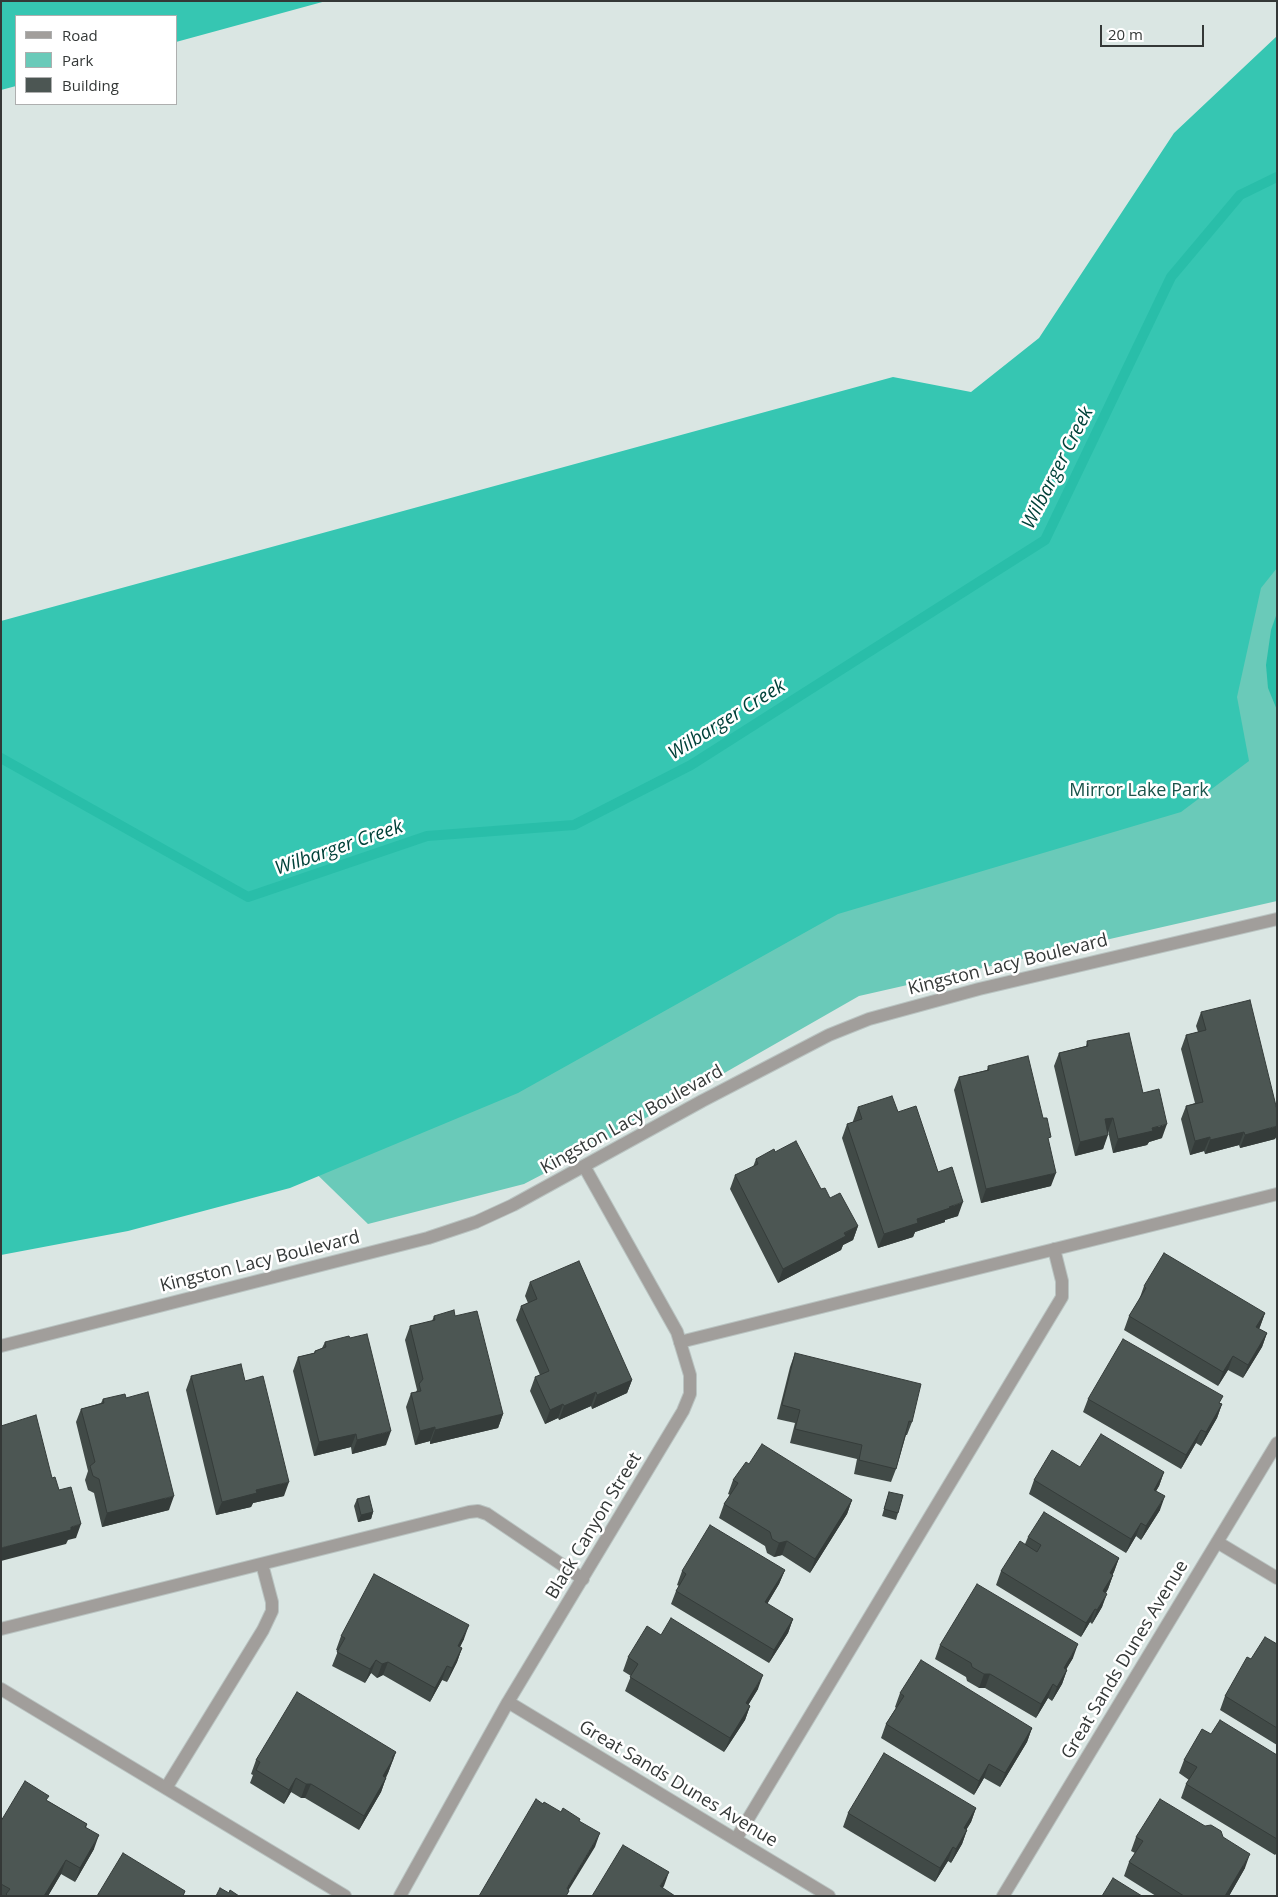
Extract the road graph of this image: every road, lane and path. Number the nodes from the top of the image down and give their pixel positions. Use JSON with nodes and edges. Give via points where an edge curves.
{"nodes":[{"id":1,"x":1277,"y":918,"type":"edge"},
{"id":2,"x":584,"y":1166,"type":"junction"},
{"id":3,"x":1277,"y":1194,"type":"edge"},
{"id":4,"x":1054,"y":1249,"type":"junction"},
{"id":5,"x":680,"y":1342,"type":"junction"},
{"id":6,"x":1,"y":1346,"type":"edge"},
{"id":7,"x":1277,"y":1443,"type":"edge"},
{"id":8,"x":1217,"y":1542,"type":"junction"},
{"id":9,"x":262,"y":1564,"type":"junction"},
{"id":10,"x":1277,"y":1578,"type":"edge"},
{"id":11,"x":582,"y":1579,"type":"junction"},
{"id":12,"x":1,"y":1629,"type":"edge"},
{"id":13,"x":1,"y":1689,"type":"edge"},
{"id":14,"x":508,"y":1702,"type":"junction"},
{"id":15,"x":166,"y":1788,"type":"junction"},
{"id":16,"x":736,"y":1840,"type":"junction"},
{"id":17,"x":345,"y":1896,"type":"edge"},
{"id":18,"x":400,"y":1896,"type":"edge"},
{"id":19,"x":829,"y":1896,"type":"edge"},
{"id":20,"x":1003,"y":1896,"type":"edge"}],
"edges":[{"from":1,"to":2,"type":"street","name":"Kingston Lacy Boulevard","via":[[869,1019],[829,1035]]},
{"from":2,"to":5,"type":"street","name":"Black Canyon Street"},
{"from":2,"to":6,"type":"street","name":"Kingston Lacy Boulevard","via":[[513,1205],[428,1238]]},
{"from":3,"to":4,"type":"street"},
{"from":4,"to":5,"type":"street"},
{"from":4,"to":16,"type":"street","via":[[1062,1281],[1062,1298]]},
{"from":5,"to":11,"type":"street","name":"Black Canyon Street","via":[[690,1375],[690,1394],[683,1412]]},
{"from":7,"to":8,"type":"street","name":"Great Sands Dunes Avenue"},
{"from":8,"to":10,"type":"street"},
{"from":8,"to":20,"type":"street","name":"Great Sands Dunes Avenue"},
{"from":9,"to":11,"type":"street","via":[[478,1512],[486,1514]]},
{"from":9,"to":12,"type":"street"},
{"from":9,"to":15,"type":"street","via":[[272,1612]]},
{"from":11,"to":14,"type":"street","name":"Black Canyon Street"},
{"from":13,"to":15,"type":"street"},
{"from":14,"to":16,"type":"street","name":"Great Sands Dunes Avenue"},
{"from":14,"to":18,"type":"street","name":"Black Canyon Street"},
{"from":15,"to":17,"type":"street"},
{"from":16,"to":19,"type":"street","name":"Great Sands Dunes Avenue"}]}
